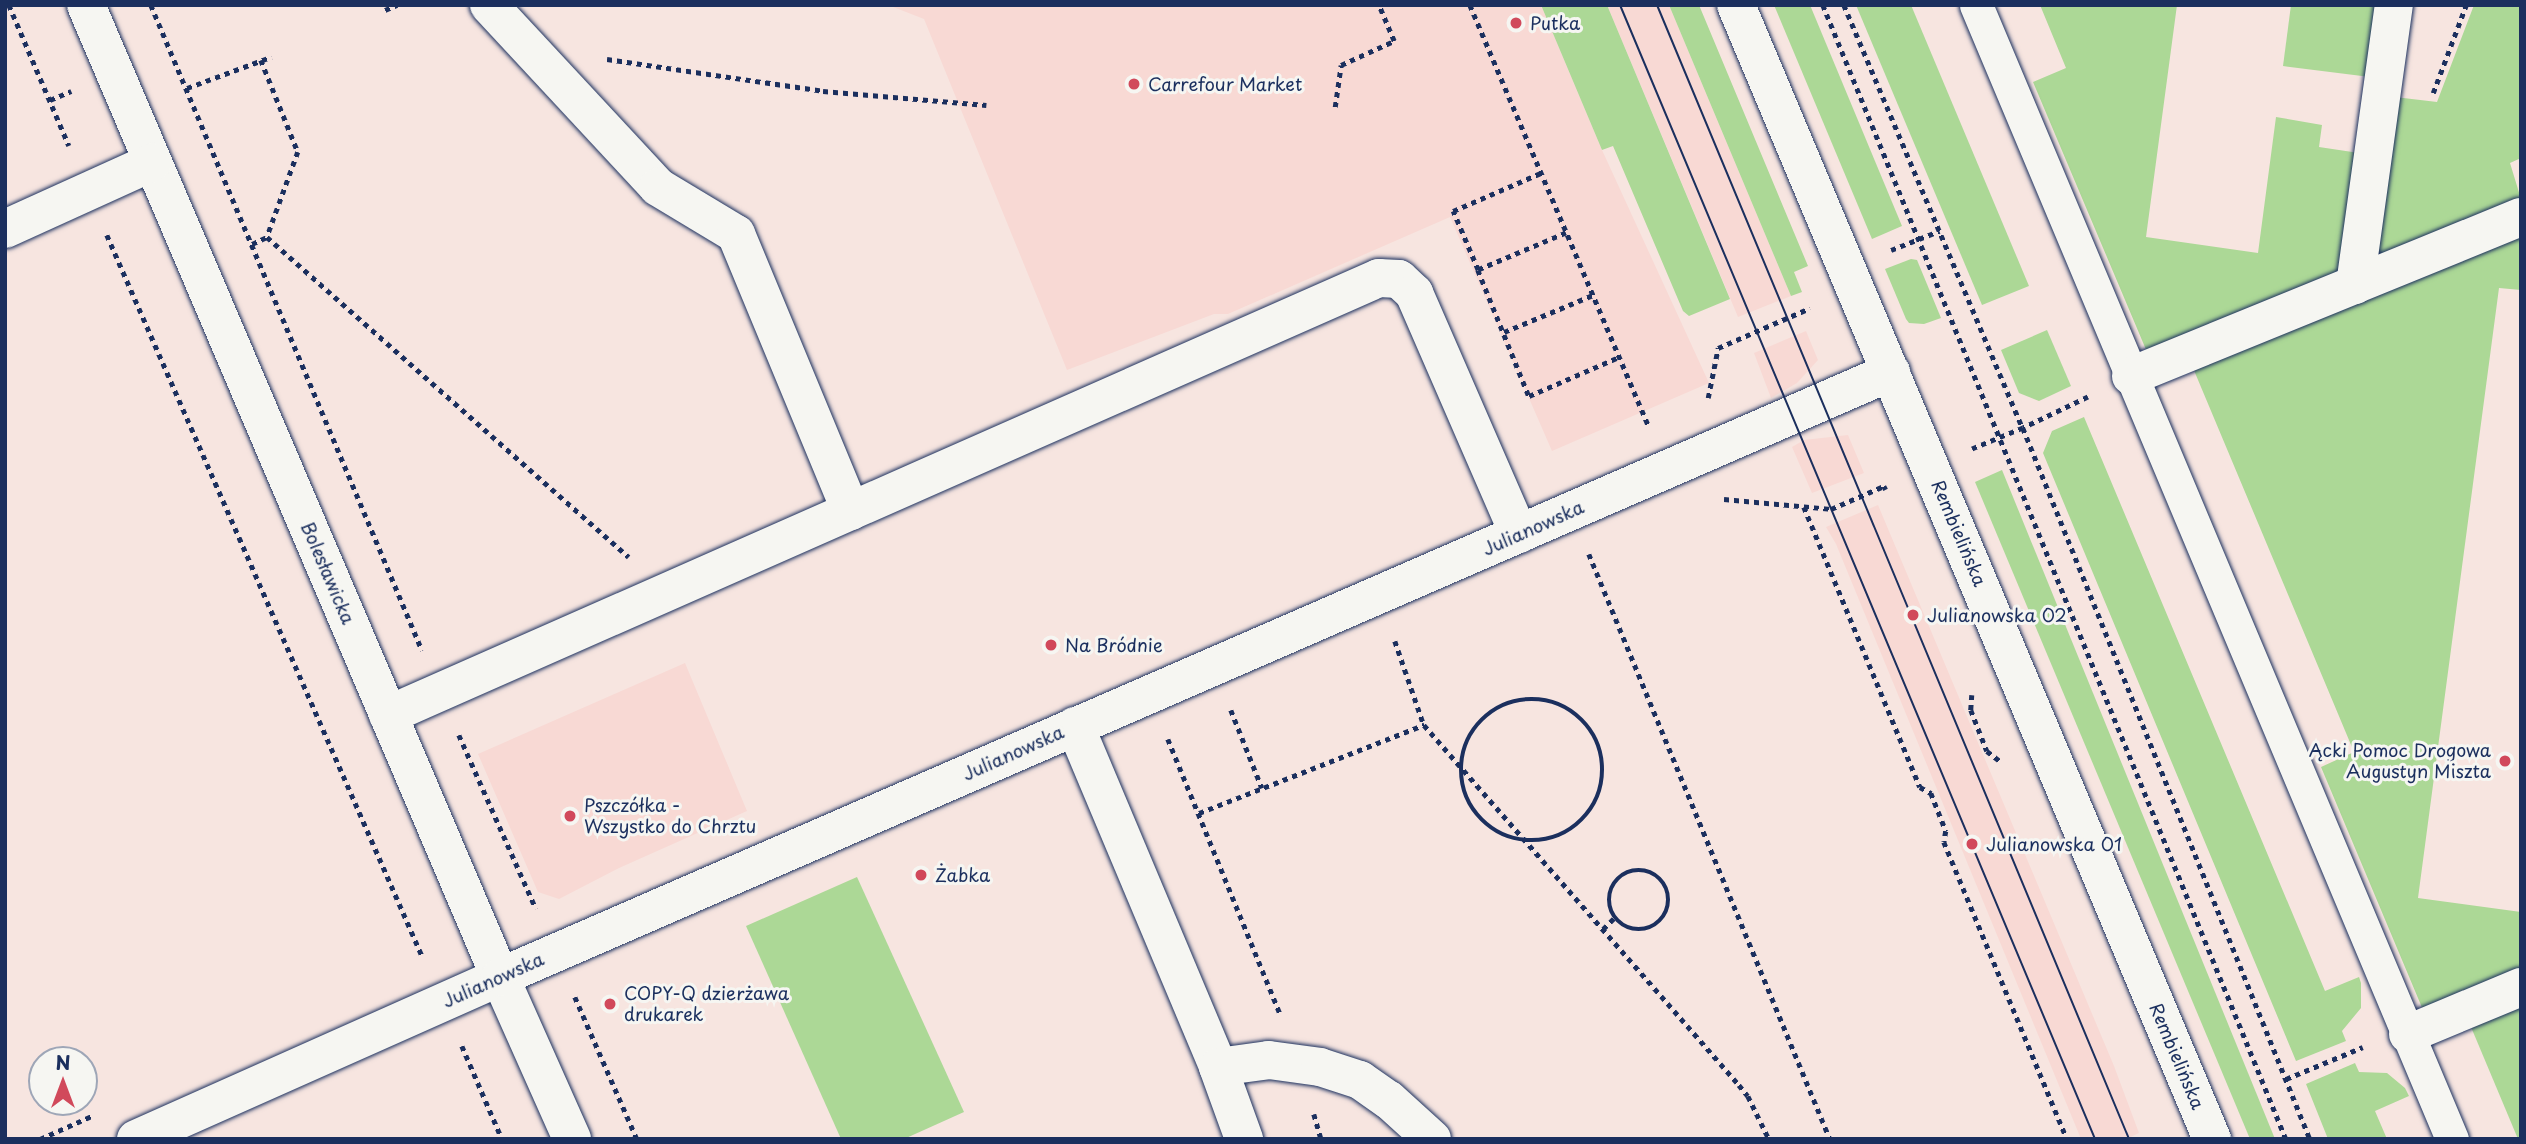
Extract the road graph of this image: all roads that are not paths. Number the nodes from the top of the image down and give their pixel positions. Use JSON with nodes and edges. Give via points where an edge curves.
{"nodes":[{"id":1,"x":86,"y":5,"type":"edge"},
{"id":2,"x":489,"y":5,"type":"edge"},
{"id":3,"x":1736,"y":5,"type":"edge"},
{"id":4,"x":1976,"y":5,"type":"edge"},
{"id":5,"x":2395,"y":5,"type":"edge"},
{"id":6,"x":153,"y":162,"type":"junction"},
{"id":7,"x":2521,"y":217,"type":"edge"},
{"id":8,"x":5,"y":229,"type":"edge"},
{"id":9,"x":2355,"y":285,"type":"junction"},
{"id":10,"x":1891,"y":372,"type":"junction"},
{"id":11,"x":2131,"y":376,"type":"junction"},
{"id":12,"x":851,"y":510,"type":"junction"},
{"id":13,"x":1519,"y":534,"type":"junction"},
{"id":14,"x":388,"y":715,"type":"junction"},
{"id":15,"x":1075,"y":726,"type":"junction"},
{"id":16,"x":500,"y":976,"type":"junction"},
{"id":17,"x":2521,"y":987,"type":"edge"},
{"id":18,"x":2407,"y":1032,"type":"junction"},
{"id":19,"x":1218,"y":1067,"type":"junction"},
{"id":20,"x":136,"y":1139,"type":"edge"},
{"id":21,"x":572,"y":1139,"type":"edge"},
{"id":22,"x":1244,"y":1139,"type":"edge"},
{"id":23,"x":1432,"y":1139,"type":"edge"},
{"id":24,"x":2212,"y":1139,"type":"edge"},
{"id":25,"x":2452,"y":1139,"type":"edge"}],
"edges":[{"from":1,"to":6,"type":"street","name":"Bolesławicka"},
{"from":2,"to":12,"type":"street","via":[[657,187],[736,234]]},
{"from":3,"to":10,"type":"street","name":"Rembielińska"},
{"from":4,"to":11,"type":"lane"},
{"from":5,"to":9,"type":"street"},
{"from":6,"to":8,"type":"street"},
{"from":6,"to":14,"type":"street","name":"Bolesławicka"},
{"from":7,"to":9,"type":"street"},
{"from":9,"to":11,"type":"street"},
{"from":10,"to":13,"type":"street","name":"Julianowska"},
{"from":10,"to":24,"type":"street","name":"Rembielińska"},
{"from":11,"to":18,"type":"lane"},
{"from":12,"to":13,"type":"street","via":[[1385,278],[1405,282],[1414,293]]},
{"from":12,"to":14,"type":"street"},
{"from":13,"to":15,"type":"street","name":"Julianowska"},
{"from":14,"to":16,"type":"street","name":"Bolesławicka"},
{"from":15,"to":16,"type":"street","name":"Julianowska"},
{"from":15,"to":19,"type":"street"},
{"from":16,"to":20,"type":"street","name":"Julianowska"},
{"from":16,"to":21,"type":"street","name":"Bolesławicka"},
{"from":17,"to":18,"type":"street"},
{"from":18,"to":25,"type":"lane"},
{"from":19,"to":22,"type":"street"},
{"from":19,"to":23,"type":"street","via":[[1269,1060],[1300,1063],[1360,1080]]}]}
